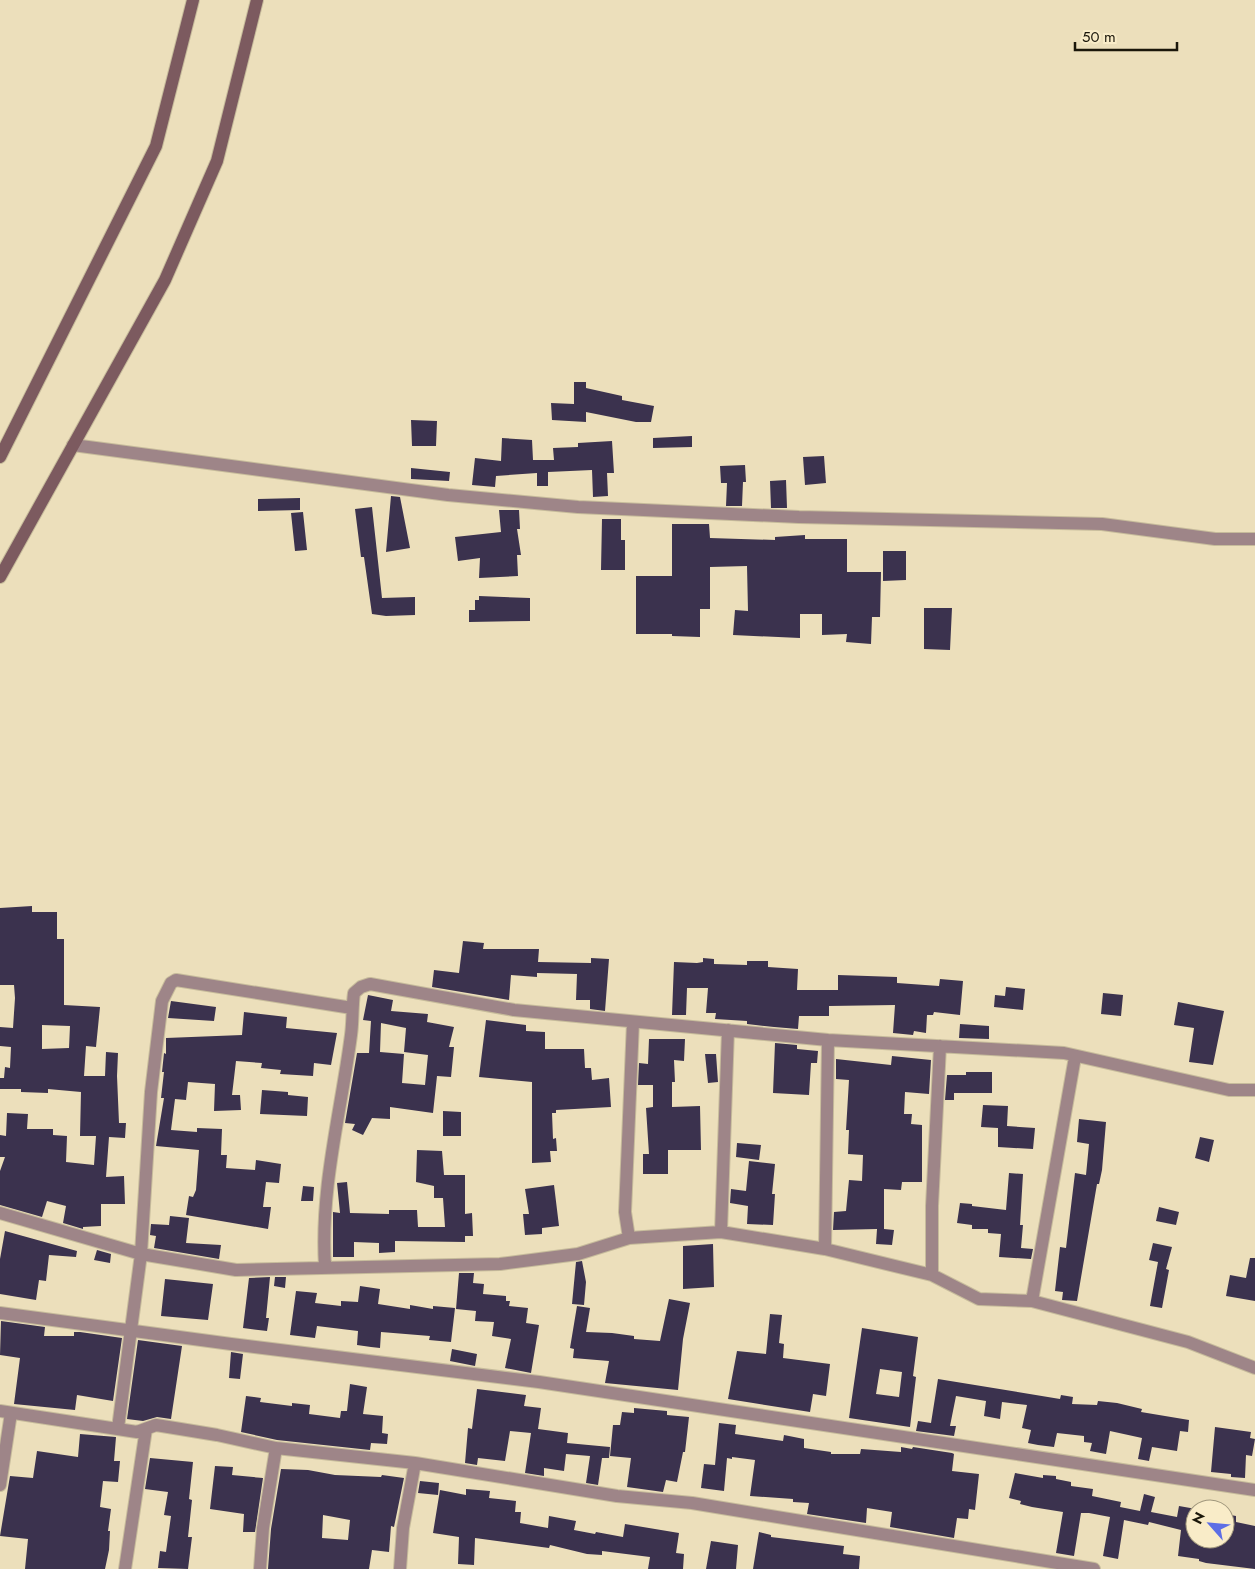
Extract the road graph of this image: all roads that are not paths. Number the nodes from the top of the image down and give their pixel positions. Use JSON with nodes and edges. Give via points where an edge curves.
{"nodes":[{"id":1,"x":193,"y":0,"type":"edge"},
{"id":2,"x":257,"y":0,"type":"edge"},
{"id":3,"x":73,"y":445,"type":"junction"},
{"id":4,"x":0,"y":456,"type":"edge"},
{"id":5,"x":1255,"y":539,"type":"edge"},
{"id":6,"x":0,"y":576,"type":"edge"},
{"id":7,"x":352,"y":1008,"type":"junction"},
{"id":8,"x":633,"y":1022,"type":"junction"},
{"id":9,"x":728,"y":1030,"type":"junction"},
{"id":10,"x":828,"y":1040,"type":"junction"},
{"id":11,"x":940,"y":1046,"type":"junction"},
{"id":12,"x":1075,"y":1057,"type":"junction"},
{"id":13,"x":1255,"y":1090,"type":"edge"},
{"id":14,"x":0,"y":1213,"type":"edge"},
{"id":15,"x":721,"y":1232,"type":"junction"},
{"id":16,"x":629,"y":1238,"type":"junction"},
{"id":17,"x":825,"y":1248,"type":"junction"},
{"id":18,"x":141,"y":1254,"type":"junction"},
{"id":19,"x":325,"y":1266,"type":"junction"},
{"id":20,"x":932,"y":1275,"type":"junction"},
{"id":21,"x":1032,"y":1301,"type":"junction"},
{"id":22,"x":0,"y":1313,"type":"edge"},
{"id":23,"x":132,"y":1330,"type":"junction"},
{"id":24,"x":1255,"y":1368,"type":"edge"},
{"id":25,"x":6,"y":1412,"type":"edge"},
{"id":26,"x":118,"y":1428,"type":"junction"},
{"id":27,"x":146,"y":1429,"type":"junction"},
{"id":28,"x":276,"y":1448,"type":"junction"},
{"id":29,"x":414,"y":1464,"type":"junction"},
{"id":30,"x":0,"y":1485,"type":"edge"},
{"id":31,"x":1255,"y":1490,"type":"edge"},
{"id":32,"x":125,"y":1569,"type":"edge"},
{"id":33,"x":260,"y":1569,"type":"edge"},
{"id":34,"x":400,"y":1569,"type":"edge"},
{"id":35,"x":1094,"y":1569,"type":"edge"}],
"edges":[{"from":1,"to":4,"type":"main road","via":[[156,146]]},
{"from":2,"to":3,"type":"main road","via":[[217,161],[165,280]]},
{"from":3,"to":5,"type":"street","via":[[448,495],[578,507],[1102,524],[1215,539]]},
{"from":3,"to":6,"type":"main road"},
{"from":7,"to":8,"type":"street","via":[[354,993],[370,984],[514,1010]]},
{"from":7,"to":18,"type":"street","via":[[176,980],[171,984],[162,1001],[151,1092]]},
{"from":7,"to":19,"type":"street","via":[[351,1034],[332,1145],[323,1240]]},
{"from":8,"to":9,"type":"street"},
{"from":8,"to":16,"type":"street","via":[[625,1212]]},
{"from":9,"to":10,"type":"street"},
{"from":9,"to":15,"type":"street"},
{"from":10,"to":11,"type":"street"},
{"from":10,"to":17,"type":"street"},
{"from":11,"to":12,"type":"street","via":[[1064,1053]]},
{"from":11,"to":20,"type":"street"},
{"from":12,"to":13,"type":"street","via":[[1229,1090]]},
{"from":12,"to":21,"type":"street"},
{"from":14,"to":18,"type":"street"},
{"from":15,"to":16,"type":"street"},
{"from":15,"to":17,"type":"street"},
{"from":16,"to":19,"type":"street","via":[[578,1254],[500,1264]]},
{"from":17,"to":20,"type":"street"},
{"from":18,"to":19,"type":"street","via":[[236,1270]]},
{"from":18,"to":23,"type":"street"},
{"from":20,"to":21,"type":"street","via":[[979,1298]]},
{"from":21,"to":24,"type":"street","via":[[1188,1342]]},
{"from":22,"to":23,"type":"street"},
{"from":23,"to":26,"type":"street"},
{"from":23,"to":31,"type":"street","via":[[540,1382]]},
{"from":25,"to":26,"type":"street"},
{"from":25,"to":30,"type":"street"},
{"from":26,"to":27,"type":"street","via":[[137,1432]]},
{"from":27,"to":28,"type":"street","via":[[156,1425]]},
{"from":27,"to":32,"type":"street"},
{"from":28,"to":29,"type":"street"},
{"from":28,"to":33,"type":"street"},
{"from":29,"to":34,"type":"street"},
{"from":29,"to":35,"type":"street","via":[[617,1496],[710,1506]]}]}
